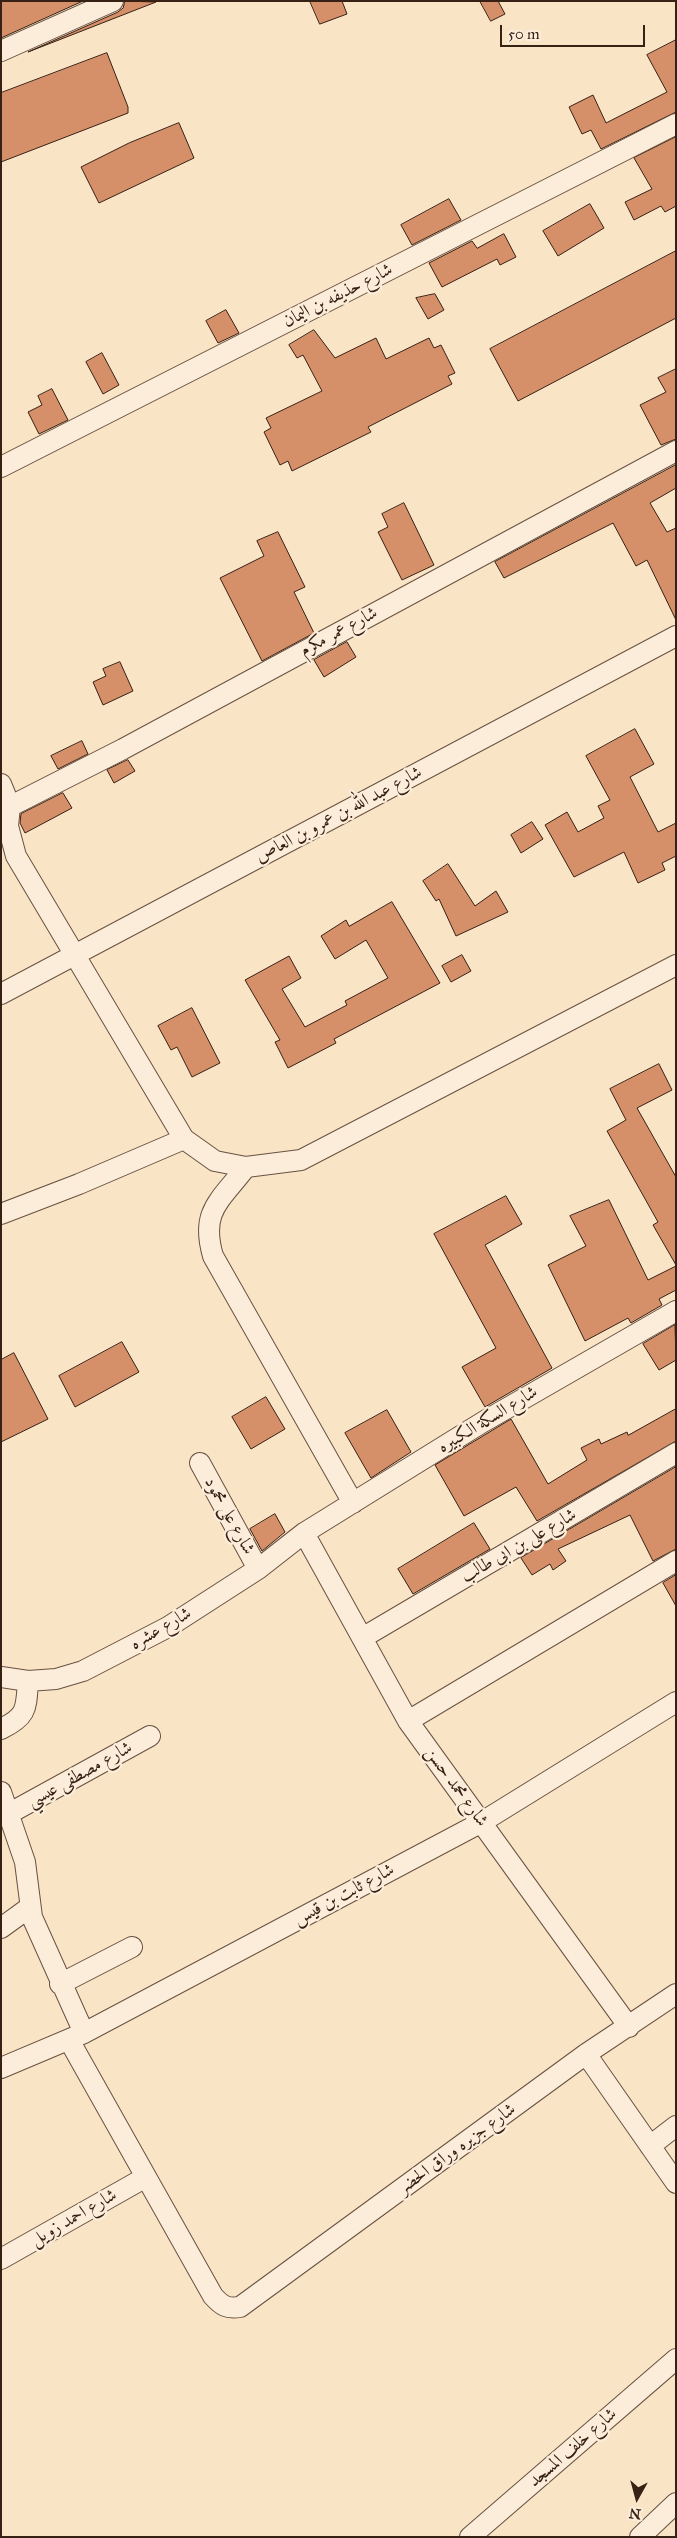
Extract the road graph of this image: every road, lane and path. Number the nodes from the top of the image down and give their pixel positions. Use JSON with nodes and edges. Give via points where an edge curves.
{"nodes":[{"id":1,"x":113,"y":1,"type":"edge"},
{"id":2,"x":1,"y":51,"type":"edge"},
{"id":3,"x":676,"y":124,"type":"edge"},
{"id":4,"x":676,"y":451,"type":"edge"},
{"id":5,"x":1,"y":467,"type":"edge"},
{"id":6,"x":676,"y":636,"type":"edge"},
{"id":7,"x":1,"y":784,"type":"edge"},
{"id":8,"x":6,"y":809,"type":"edge"},
{"id":9,"x":74,"y":956,"type":"junction"},
{"id":10,"x":676,"y":965,"type":"edge"},
{"id":11,"x":1,"y":994,"type":"edge"},
{"id":12,"x":184,"y":1140,"type":"junction"},
{"id":13,"x":246,"y":1167,"type":"junction"},
{"id":14,"x":1,"y":1214,"type":"edge"},
{"id":15,"x":676,"y":1311,"type":"edge"},
{"id":16,"x":676,"y":1453,"type":"edge"},
{"id":17,"x":200,"y":1463,"type":"dead end"},
{"id":18,"x":353,"y":1503,"type":"junction"},
{"id":19,"x":304,"y":1534,"type":"junction"},
{"id":20,"x":676,"y":1561,"type":"edge"},
{"id":21,"x":258,"y":1569,"type":"junction"},
{"id":22,"x":362,"y":1638,"type":"junction"},
{"id":23,"x":1,"y":1677,"type":"edge"},
{"id":24,"x":28,"y":1681,"type":"junction"},
{"id":25,"x":676,"y":1702,"type":"edge"},
{"id":26,"x":408,"y":1721,"type":"junction"},
{"id":27,"x":1,"y":1728,"type":"edge"},
{"id":28,"x":150,"y":1736,"type":"dead end"},
{"id":29,"x":1,"y":1792,"type":"edge"},
{"id":30,"x":10,"y":1813,"type":"junction"},
{"id":31,"x":482,"y":1822,"type":"junction"},
{"id":32,"x":30,"y":1907,"type":"junction"},
{"id":33,"x":1,"y":1928,"type":"edge"},
{"id":34,"x":132,"y":1947,"type":"dead end"},
{"id":35,"x":60,"y":1984,"type":"junction"},
{"id":36,"x":676,"y":1994,"type":"edge"},
{"id":37,"x":629,"y":2027,"type":"junction"},
{"id":38,"x":76,"y":2036,"type":"junction"},
{"id":39,"x":586,"y":2054,"type":"junction"},
{"id":40,"x":1,"y":2068,"type":"edge"},
{"id":41,"x":676,"y":2126,"type":"edge"},
{"id":42,"x":650,"y":2146,"type":"junction"},
{"id":43,"x":146,"y":2177,"type":"junction"},
{"id":44,"x":676,"y":2183,"type":"edge"},
{"id":45,"x":1,"y":2259,"type":"edge"},
{"id":46,"x":676,"y":2360,"type":"edge"},
{"id":47,"x":676,"y":2503,"type":"edge"},
{"id":48,"x":470,"y":2537,"type":"edge"},
{"id":49,"x":640,"y":2537,"type":"edge"}],
"edges":[{"from":1,"to":2,"type":"street"},
{"from":3,"to":5,"type":"street","name":"شارع حذيفه بن اليمان"},
{"from":4,"to":8,"type":"street","name":"شارع عمر مكرم"},
{"from":6,"to":9,"type":"street","name":"شارع عبد الله بن عمرو بن العاص"},
{"from":7,"to":8,"type":"street"},
{"from":8,"to":9,"type":"street","via":[[16,856]]},
{"from":9,"to":11,"type":"street","name":"شارع عبد الله بن عمرو بن العاص"},
{"from":9,"to":12,"type":"street"},
{"from":10,"to":13,"type":"street","via":[[301,1160]]},
{"from":12,"to":13,"type":"street","via":[[215,1162]]},
{"from":12,"to":14,"type":"street"},
{"from":13,"to":18,"type":"street","via":[[208,1220],[207,1235],[212,1256]]},
{"from":15,"to":18,"type":"street","name":"شارع السكة الكبيره","via":[[483,1422]]},
{"from":16,"to":22,"type":"street","name":"شارع على بن ابى طالب"},
{"from":17,"to":21,"type":"street","name":"شارع على محمود"},
{"from":18,"to":19,"type":"street","name":"شارع السكة الكبيره"},
{"from":19,"to":21,"type":"street","name":"شارع عشره"},
{"from":19,"to":22,"type":"street","name":"شارع محمد حسن"},
{"from":20,"to":26,"type":"street"},
{"from":21,"to":24,"type":"street","name":"شارع عشره","via":[[168,1627],[84,1671],[56,1679]]},
{"from":22,"to":26,"type":"street","name":"شارع محمد حسن"},
{"from":23,"to":24,"type":"street","name":"شارع عشره"},
{"from":24,"to":27,"type":"street","via":[[24,1713],[18,1721]]},
{"from":25,"to":31,"type":"street","name":"شارع ثابت بن قيس"},
{"from":26,"to":31,"type":"street","name":"شارع محمد حسن"},
{"from":28,"to":30,"type":"street","name":"شارع مصطفى عيسي"},
{"from":29,"to":30,"type":"street"},
{"from":30,"to":32,"type":"street","via":[[25,1862]]},
{"from":31,"to":37,"type":"street","name":"شارع محمد حسن"},
{"from":31,"to":38,"type":"street","name":"شارع ثابت بن قيس"},
{"from":32,"to":33,"type":"street"},
{"from":32,"to":35,"type":"street"},
{"from":34,"to":35,"type":"street"},
{"from":35,"to":38,"type":"street"},
{"from":36,"to":37,"type":"street","name":"شارع جزيره وراق الحضر"},
{"from":37,"to":39,"type":"street","name":"شارع جزيره وراق الحضر"},
{"from":38,"to":40,"type":"street","name":"شارع ثابت بن قيس"},
{"from":38,"to":43,"type":"street"},
{"from":39,"to":42,"type":"street"},
{"from":39,"to":43,"type":"street","name":"شارع جزيره وراق الحضر","via":[[240,2307],[221,2305],[214,2296]]},
{"from":41,"to":42,"type":"street"},
{"from":42,"to":44,"type":"street"},
{"from":43,"to":45,"type":"street","name":"شارع احمد زويل"},
{"from":46,"to":48,"type":"street","name":"شارع خلف المسجد"},
{"from":47,"to":49,"type":"street"}]}
